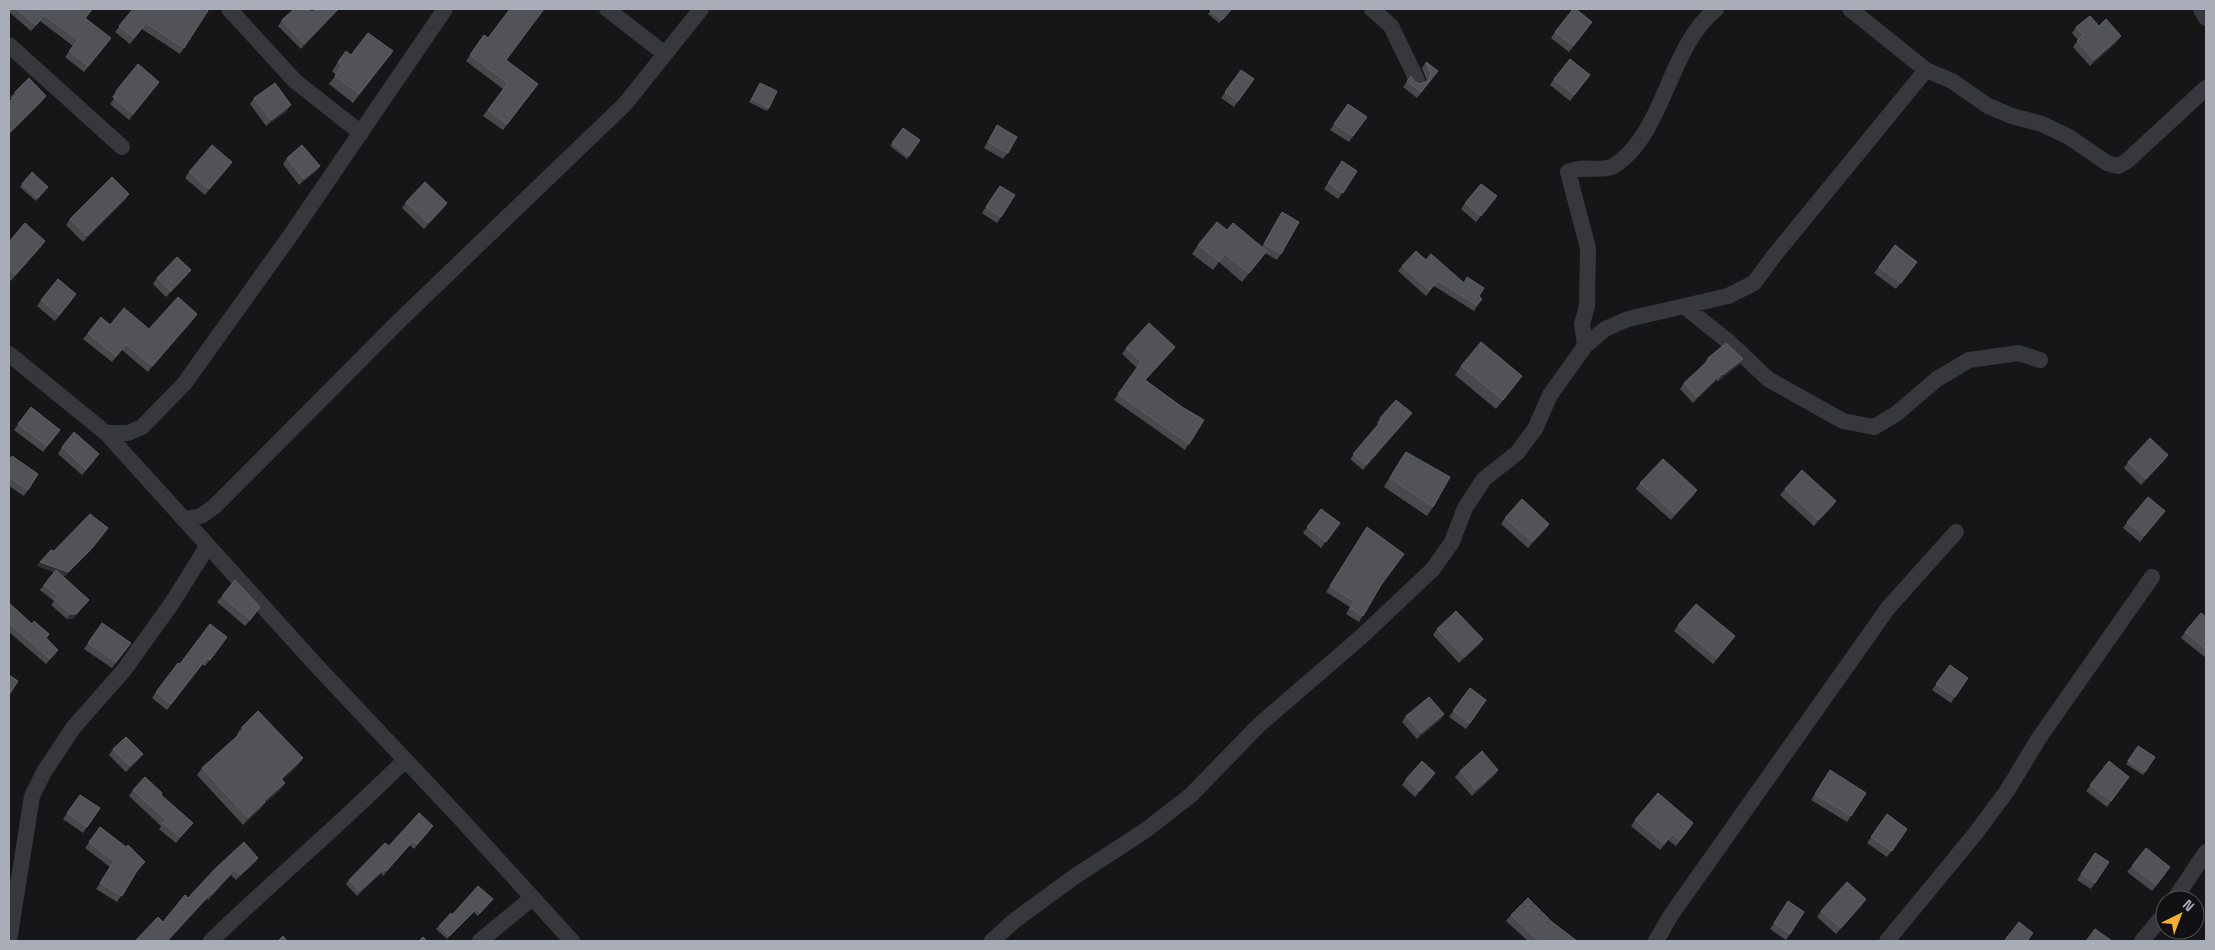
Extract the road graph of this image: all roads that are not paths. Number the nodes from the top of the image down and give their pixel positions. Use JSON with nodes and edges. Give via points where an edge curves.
{"nodes":[{"id":1,"x":229,"y":9,"type":"edge"},
{"id":2,"x":445,"y":9,"type":"edge"},
{"id":3,"x":608,"y":9,"type":"edge"},
{"id":4,"x":702,"y":9,"type":"edge"},
{"id":5,"x":1372,"y":9,"type":"edge"},
{"id":6,"x":1716,"y":9,"type":"edge"},
{"id":7,"x":1850,"y":9,"type":"edge"},
{"id":8,"x":2201,"y":9,"type":"edge"},
{"id":9,"x":2206,"y":18,"type":"edge"},
{"id":10,"x":9,"y":45,"type":"edge"},
{"id":11,"x":665,"y":54,"type":"junction"},
{"id":12,"x":1926,"y":70,"type":"junction"},
{"id":13,"x":1417,"y":80,"type":"dead end"},
{"id":14,"x":2206,"y":88,"type":"edge"},
{"id":15,"x":361,"y":133,"type":"junction"},
{"id":16,"x":122,"y":148,"type":"dead end"},
{"id":17,"x":1685,"y":307,"type":"junction"},
{"id":18,"x":1585,"y":346,"type":"junction"},
{"id":19,"x":9,"y":354,"type":"edge"},
{"id":20,"x":2040,"y":360,"type":"dead end"},
{"id":21,"x":106,"y":433,"type":"junction"},
{"id":22,"x":186,"y":519,"type":"junction"},
{"id":23,"x":1956,"y":532,"type":"dead end"},
{"id":24,"x":208,"y":547,"type":"junction"},
{"id":25,"x":2152,"y":577,"type":"dead end"},
{"id":26,"x":404,"y":761,"type":"junction"},
{"id":27,"x":2206,"y":852,"type":"edge"},
{"id":28,"x":2181,"y":890,"type":"edge"},
{"id":29,"x":532,"y":898,"type":"junction"},
{"id":30,"x":2155,"y":926,"type":"edge"},
{"id":31,"x":9,"y":941,"type":"edge"},
{"id":32,"x":211,"y":941,"type":"edge"},
{"id":33,"x":480,"y":941,"type":"edge"},
{"id":34,"x":572,"y":941,"type":"edge"},
{"id":35,"x":992,"y":941,"type":"edge"},
{"id":36,"x":1656,"y":941,"type":"edge"},
{"id":37,"x":1887,"y":941,"type":"edge"},
{"id":38,"x":2142,"y":941,"type":"edge"}],
"edges":[{"from":1,"to":15,"type":"street","via":[[295,81]]},
{"from":2,"to":15,"type":"street"},
{"from":3,"to":11,"type":"street"},
{"from":4,"to":11,"type":"street"},
{"from":5,"to":13,"type":"street","via":[[1391,26]]},
{"from":6,"to":18,"type":"street","via":[[1693,36],[1634,148],[1615,166],[1568,172],[1588,248],[1588,306],[1582,324]]},
{"from":7,"to":12,"type":"street"},
{"from":8,"to":9,"type":"street"},
{"from":10,"to":16,"type":"street"},
{"from":11,"to":22,"type":"street","via":[[625,104],[399,321],[215,506],[201,516]]},
{"from":12,"to":14,"type":"street","via":[[1952,81],[1988,106],[2042,124],[2069,137],[2107,163],[2118,166]]},
{"from":12,"to":17,"type":"street","via":[[1754,283],[1728,296]]},
{"from":15,"to":21,"type":"street","via":[[184,384],[142,428],[128,433]]},
{"from":17,"to":18,"type":"street","via":[[1628,318],[1605,329]]},
{"from":17,"to":20,"type":"street","via":[[1768,379],[1843,422],[1874,427],[1896,414],[1937,379],[1969,360],[2020,353]]},
{"from":18,"to":35,"type":"street","via":[[1550,395],[1535,429],[1516,453],[1484,479],[1466,508],[1452,542],[1433,569],[1259,725],[1191,795],[1146,830],[1066,882]]},
{"from":19,"to":21,"type":"street"},
{"from":21,"to":22,"type":"street"},
{"from":22,"to":24,"type":"street"},
{"from":23,"to":36,"type":"street","via":[[1888,608],[1671,915]]},
{"from":24,"to":26,"type":"street"},
{"from":24,"to":31,"type":"street","via":[[129,662],[73,728],[44,772],[32,796]]},
{"from":25,"to":37,"type":"street","via":[[2039,738],[2007,791]]},
{"from":26,"to":29,"type":"street"},
{"from":26,"to":32,"type":"street","via":[[352,813]]},
{"from":27,"to":28,"type":"street"},
{"from":29,"to":33,"type":"street"},
{"from":29,"to":34,"type":"street"},
{"from":30,"to":38,"type":"street"}]}
